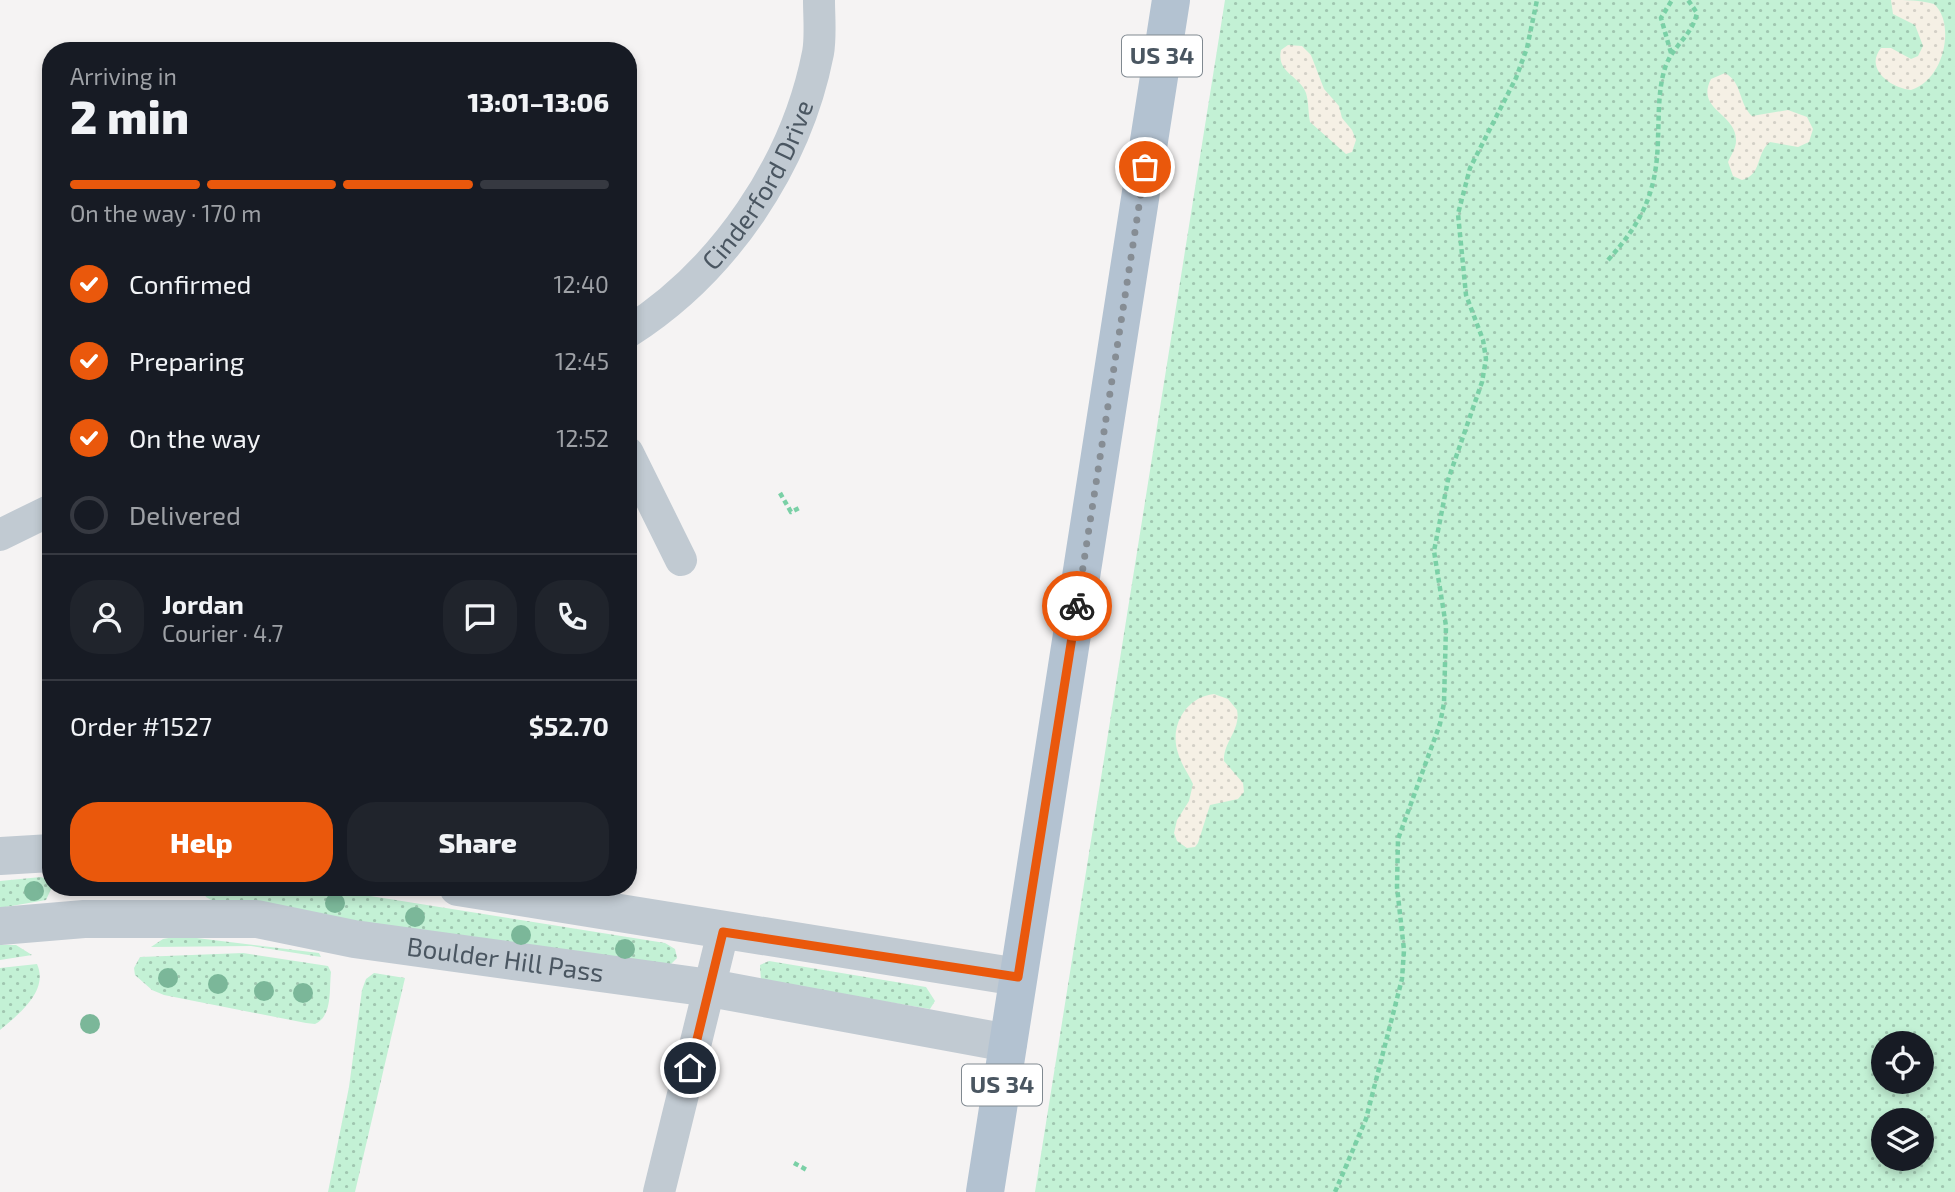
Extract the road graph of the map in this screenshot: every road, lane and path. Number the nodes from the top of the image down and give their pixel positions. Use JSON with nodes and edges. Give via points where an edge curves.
{"nodes":[{"id":1,"x":819,"y":0,"type":"edge"},
{"id":2,"x":1171,"y":0,"type":"edge"},
{"id":3,"x":1537,"y":0,"type":"edge"},
{"id":4,"x":1672,"y":0,"type":"edge"},
{"id":5,"x":1688,"y":0,"type":"edge"},
{"id":6,"x":1671,"y":53,"type":"junction"},
{"id":7,"x":1608,"y":260,"type":"dead end"},
{"id":8,"x":637,"y":325,"type":"edge"},
{"id":9,"x":637,"y":471,"type":"edge"},
{"id":10,"x":780,"y":493,"type":"dead end"},
{"id":11,"x":799,"y":508,"type":"dead end"},
{"id":12,"x":42,"y":514,"type":"edge"},
{"id":13,"x":0,"y":535,"type":"edge"},
{"id":14,"x":681,"y":560,"type":"dead end"},
{"id":15,"x":42,"y":854,"type":"edge"},
{"id":16,"x":0,"y":856,"type":"edge"},
{"id":17,"x":511,"y":896,"type":"edge"},
{"id":18,"x":0,"y":926,"type":"edge"},
{"id":19,"x":723,"y":932,"type":"junction"},
{"id":20,"x":1018,"y":977,"type":"junction"},
{"id":21,"x":710,"y":988,"type":"junction"},
{"id":22,"x":1008,"y":1043,"type":"junction"},
{"id":23,"x":794,"y":1163,"type":"dead end"},
{"id":24,"x":807,"y":1170,"type":"dead end"},
{"id":25,"x":659,"y":1192,"type":"edge"},
{"id":26,"x":985,"y":1192,"type":"edge"},
{"id":27,"x":1335,"y":1192,"type":"edge"}],
"edges":[{"from":1,"to":8,"type":"street","name":"Cinderford Drive","via":[[818,51],[803,108],[778,165],[740,229],[684,291]]},
{"from":2,"to":20,"type":"main road","number":"US 34"},
{"from":3,"to":27,"type":"path","via":[[1516,78],[1470,168],[1458,214],[1466,295],[1486,359],[1448,480],[1434,551],[1446,626],[1444,703],[1398,839],[1402,979],[1366,1119]]},
{"from":4,"to":6,"type":"path","via":[[1661,18]]},
{"from":5,"to":6,"type":"path","via":[[1696,13],[1694,25]]},
{"from":6,"to":7,"type":"path","via":[[1661,88],[1658,157],[1649,203]]},
{"from":9,"to":14,"type":"street"},
{"from":10,"to":11,"type":"path","via":[[791,512]]},
{"from":12,"to":13,"type":"street"},
{"from":15,"to":16,"type":"street"},
{"from":17,"to":19,"type":"street"},
{"from":18,"to":21,"type":"street","name":"Boulder Hill Pass","via":[[84,919],[257,919],[354,939]]},
{"from":19,"to":20,"type":"street"},
{"from":19,"to":21,"type":"street"},
{"from":20,"to":22,"type":"main road","number":"US 34"},
{"from":21,"to":22,"type":"street","name":"Boulder Hill Pass"},
{"from":21,"to":25,"type":"street"},
{"from":22,"to":26,"type":"main road","number":"US 34"},
{"from":23,"to":24,"type":"path"}]}
